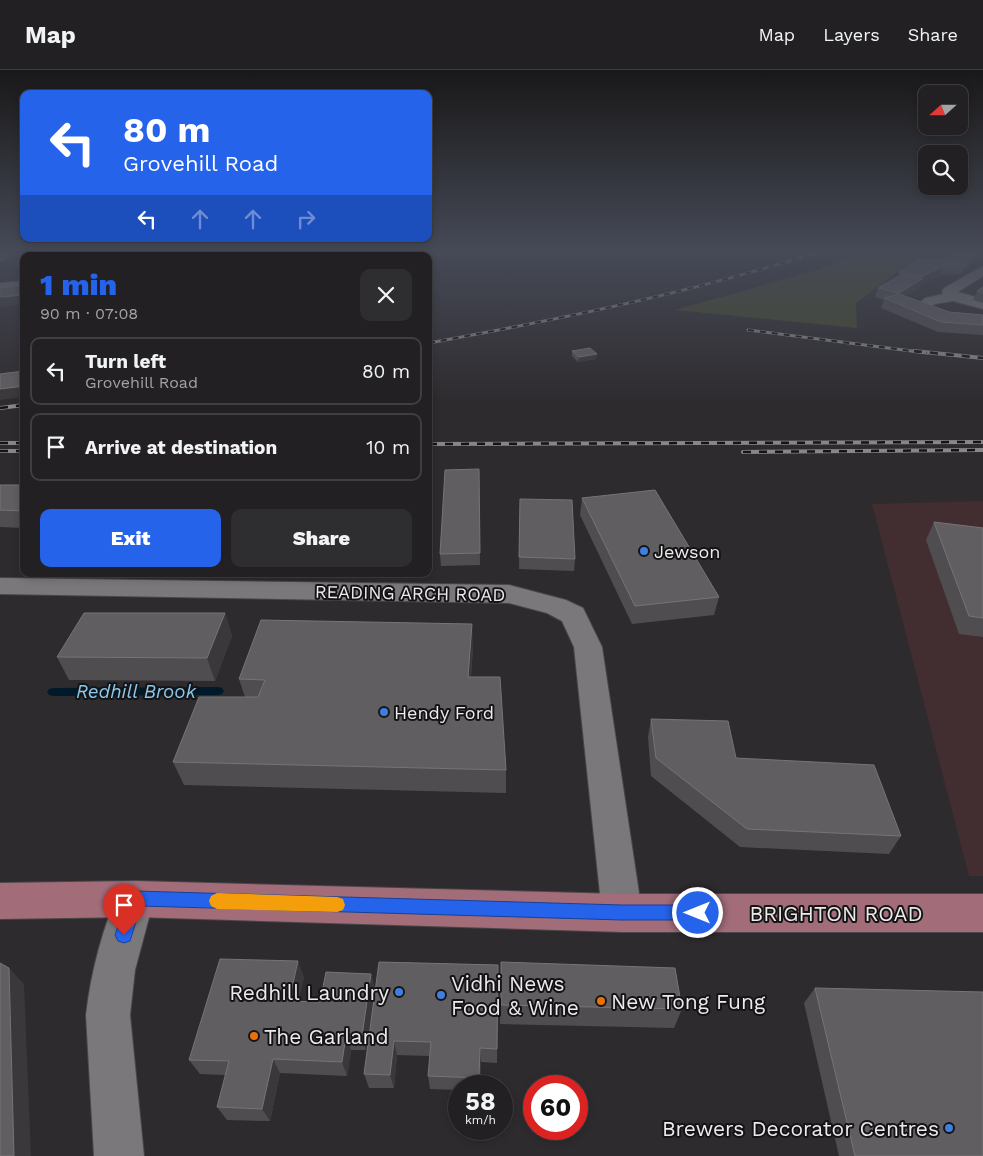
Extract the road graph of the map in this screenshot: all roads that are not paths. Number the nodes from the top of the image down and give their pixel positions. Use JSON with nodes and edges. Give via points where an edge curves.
{"nodes":[{"id":1,"x":927,"y":303,"type":"edge"},
{"id":2,"x":923,"y":307,"type":"edge"},
{"id":3,"x":0,"y":586,"type":"edge"},
{"id":4,"x":135,"y":899,"type":"junction"},
{"id":5,"x":0,"y":901,"type":"edge"},
{"id":6,"x":622,"y":913,"type":"junction"},
{"id":7,"x":983,"y":913,"type":"edge"},
{"id":8,"x":119,"y":1156,"type":"edge"}],
"edges":[{"from":1,"to":2,"type":"street"},
{"from":3,"to":6,"type":"street","name":"READING ARCH ROAD","via":[[509,594],[556,606],[573,615],[588,648]]},
{"from":4,"to":5,"type":"main road","name":"BRIGHTON ROAD"},
{"from":4,"to":6,"type":"main road","name":"BRIGHTON ROAD"},
{"from":4,"to":8,"type":"street","via":[[112,972],[109,997]]},
{"from":6,"to":7,"type":"main road","name":"BRIGHTON ROAD"}]}
